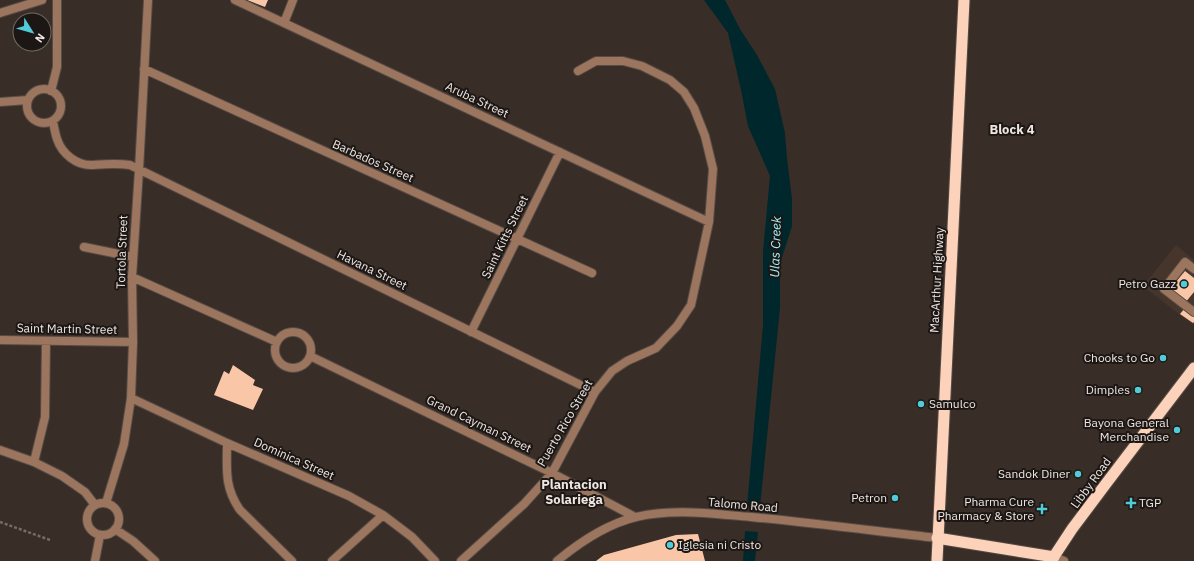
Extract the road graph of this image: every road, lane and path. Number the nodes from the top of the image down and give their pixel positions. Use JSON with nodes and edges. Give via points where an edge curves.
{"nodes":[{"id":1,"x":42,"y":0,"type":"edge"},
{"id":2,"x":57,"y":0,"type":"edge"},
{"id":3,"x":148,"y":0,"type":"edge"},
{"id":4,"x":235,"y":0,"type":"edge"},
{"id":5,"x":293,"y":0,"type":"edge"},
{"id":6,"x":964,"y":0,"type":"edge"},
{"id":7,"x":0,"y":13,"type":"edge"},
{"id":8,"x":284,"y":23,"type":"junction"},
{"id":9,"x":144,"y":70,"type":"junction"},
{"id":10,"x":578,"y":71,"type":"dead end"},
{"id":11,"x":51,"y":91,"type":"junction"},
{"id":12,"x":28,"y":100,"type":"junction"},
{"id":13,"x":0,"y":102,"type":"edge"},
{"id":14,"x":53,"y":120,"type":"junction"},
{"id":15,"x":560,"y":152,"type":"junction"},
{"id":16,"x":139,"y":170,"type":"junction"},
{"id":17,"x":709,"y":222,"type":"junction"},
{"id":18,"x":517,"y":239,"type":"junction"},
{"id":19,"x":84,"y":247,"type":"dead end"},
{"id":20,"x":133,"y":257,"type":"junction"},
{"id":21,"x":1194,"y":269,"type":"edge"},
{"id":22,"x":592,"y":273,"type":"dead end"},
{"id":23,"x":132,"y":277,"type":"junction"},
{"id":24,"x":1194,"y":312,"type":"edge"},
{"id":25,"x":471,"y":332,"type":"junction"},
{"id":26,"x":0,"y":340,"type":"edge"},
{"id":27,"x":46,"y":340,"type":"junction"},
{"id":28,"x":133,"y":342,"type":"junction"},
{"id":29,"x":277,"y":342,"type":"junction"},
{"id":30,"x":310,"y":356,"type":"junction"},
{"id":31,"x":1194,"y":368,"type":"edge"},
{"id":32,"x":595,"y":392,"type":"junction"},
{"id":33,"x":131,"y":398,"type":"junction"},
{"id":34,"x":226,"y":442,"type":"junction"},
{"id":35,"x":0,"y":450,"type":"edge"},
{"id":36,"x":34,"y":462,"type":"junction"},
{"id":37,"x":552,"y":473,"type":"junction"},
{"id":38,"x":106,"y":503,"type":"junction"},
{"id":39,"x":95,"y":505,"type":"junction"},
{"id":40,"x":383,"y":515,"type":"junction"},
{"id":41,"x":635,"y":517,"type":"junction"},
{"id":42,"x":0,"y":522,"type":"edge"},
{"id":43,"x":115,"y":529,"type":"junction"},
{"id":44,"x":100,"y":535,"type":"junction"},
{"id":45,"x":937,"y":538,"type":"junction"},
{"id":46,"x":50,"y":540,"type":"dead end"},
{"id":47,"x":1056,"y":560,"type":"edge"},
{"id":48,"x":95,"y":561,"type":"edge"},
{"id":49,"x":155,"y":561,"type":"edge"},
{"id":50,"x":292,"y":561,"type":"edge"},
{"id":51,"x":332,"y":561,"type":"edge"},
{"id":52,"x":435,"y":561,"type":"edge"},
{"id":53,"x":461,"y":561,"type":"edge"},
{"id":54,"x":557,"y":561,"type":"edge"},
{"id":55,"x":937,"y":561,"type":"edge"}],
"edges":[{"from":1,"to":7,"type":"street"},
{"from":2,"to":11,"type":"street","via":[[57,67]]},
{"from":3,"to":9,"type":"street","name":"Tortola Street"},
{"from":4,"to":8,"type":"street","name":"Aruba Street"},
{"from":5,"to":8,"type":"street"},
{"from":6,"to":45,"type":"highway","name":"MacArthur Highway"},
{"from":8,"to":15,"type":"street","name":"Aruba Street"},
{"from":9,"to":16,"type":"street","name":"Tortola Street"},
{"from":9,"to":18,"type":"street","name":"Barbados Street"},
{"from":10,"to":17,"type":"street","name":"Puerto Rico Street","via":[[596,61],[623,61],[642,66],[670,80],[684,92],[694,108],[705,136],[713,170]]},
{"from":11,"to":12,"type":"street","via":[[40,90]]},
{"from":11,"to":14,"type":"street","via":[[61,106]]},
{"from":12,"to":13,"type":"street"},
{"from":12,"to":14,"type":"street","via":[[27,110],[33,120],[43,123]]},
{"from":14,"to":16,"type":"street","name":"Havana Street","via":[[57,140],[64,152],[81,164],[112,163]]},
{"from":15,"to":17,"type":"street","name":"Aruba Street"},
{"from":15,"to":18,"type":"street","name":"Saint Kitts Street"},
{"from":16,"to":20,"type":"street","name":"Tortola Street"},
{"from":16,"to":25,"type":"street","name":"Havana Street"},
{"from":17,"to":32,"type":"street","name":"Puerto Rico Street","via":[[691,305],[677,326],[656,348],[612,371]]},
{"from":18,"to":22,"type":"street","name":"Barbados Street"},
{"from":18,"to":25,"type":"street","name":"Saint Kitts Street"},
{"from":19,"to":20,"type":"street"},
{"from":20,"to":23,"type":"street","name":"Tortola Street"},
{"from":21,"to":24,"type":"street","via":[[1185,262],[1164,289]]},
{"from":23,"to":28,"type":"street","name":"Tortola Street"},
{"from":23,"to":29,"type":"street"},
{"from":25,"to":32,"type":"street","name":"Havana Street"},
{"from":26,"to":27,"type":"street","name":"Saint Martin Street"},
{"from":27,"to":28,"type":"street","name":"Saint Martin Street"},
{"from":27,"to":36,"type":"street","via":[[45,417]]},
{"from":28,"to":33,"type":"street","name":"Tortola Street"},
{"from":29,"to":30,"type":"street","via":[[286,334],[298,333],[308,340]]},
{"from":29,"to":30,"type":"street","via":[[277,360],[290,368],[302,366]]},
{"from":30,"to":37,"type":"street","name":"Grand Cayman Street"},
{"from":31,"to":47,"type":"highway","name":"Libby Road","via":[[1105,484]]},
{"from":32,"to":37,"type":"street","name":"Puerto Rico Street"},
{"from":33,"to":34,"type":"street","name":"Dominica Street"},
{"from":33,"to":38,"type":"street","name":"Tortola Street","via":[[124,444]]},
{"from":34,"to":40,"type":"street","name":"Dominica Street","via":[[349,496]]},
{"from":34,"to":50,"type":"street","via":[[228,483],[234,501]]},
{"from":35,"to":36,"type":"street"},
{"from":36,"to":39,"type":"street","via":[[72,482],[85,492]]},
{"from":37,"to":41,"type":"street","name":"Grand Cayman Street"},
{"from":37,"to":53,"type":"street","name":"Puerto Rico Street","via":[[524,504]]},
{"from":38,"to":39,"type":"street"},
{"from":38,"to":43,"type":"street","via":[[118,513],[118,524]]},
{"from":39,"to":44,"type":"street","via":[[87,518],[90,529]]},
{"from":40,"to":51,"type":"street"},
{"from":40,"to":52,"type":"street","name":"Dominica Street","via":[[412,537]]},
{"from":41,"to":45,"type":"street","name":"Talomo Road","via":[[685,512]]},
{"from":41,"to":54,"type":"street","name":"Talomo Road","via":[[602,530]]},
{"from":42,"to":46,"type":"path"},
{"from":43,"to":44,"type":"street","via":[[106,535]]},
{"from":43,"to":49,"type":"street"},
{"from":44,"to":48,"type":"street"},
{"from":45,"to":47,"type":"highway","name":"Libby Road"},
{"from":45,"to":55,"type":"highway","name":"MacArthur Highway"}]}
